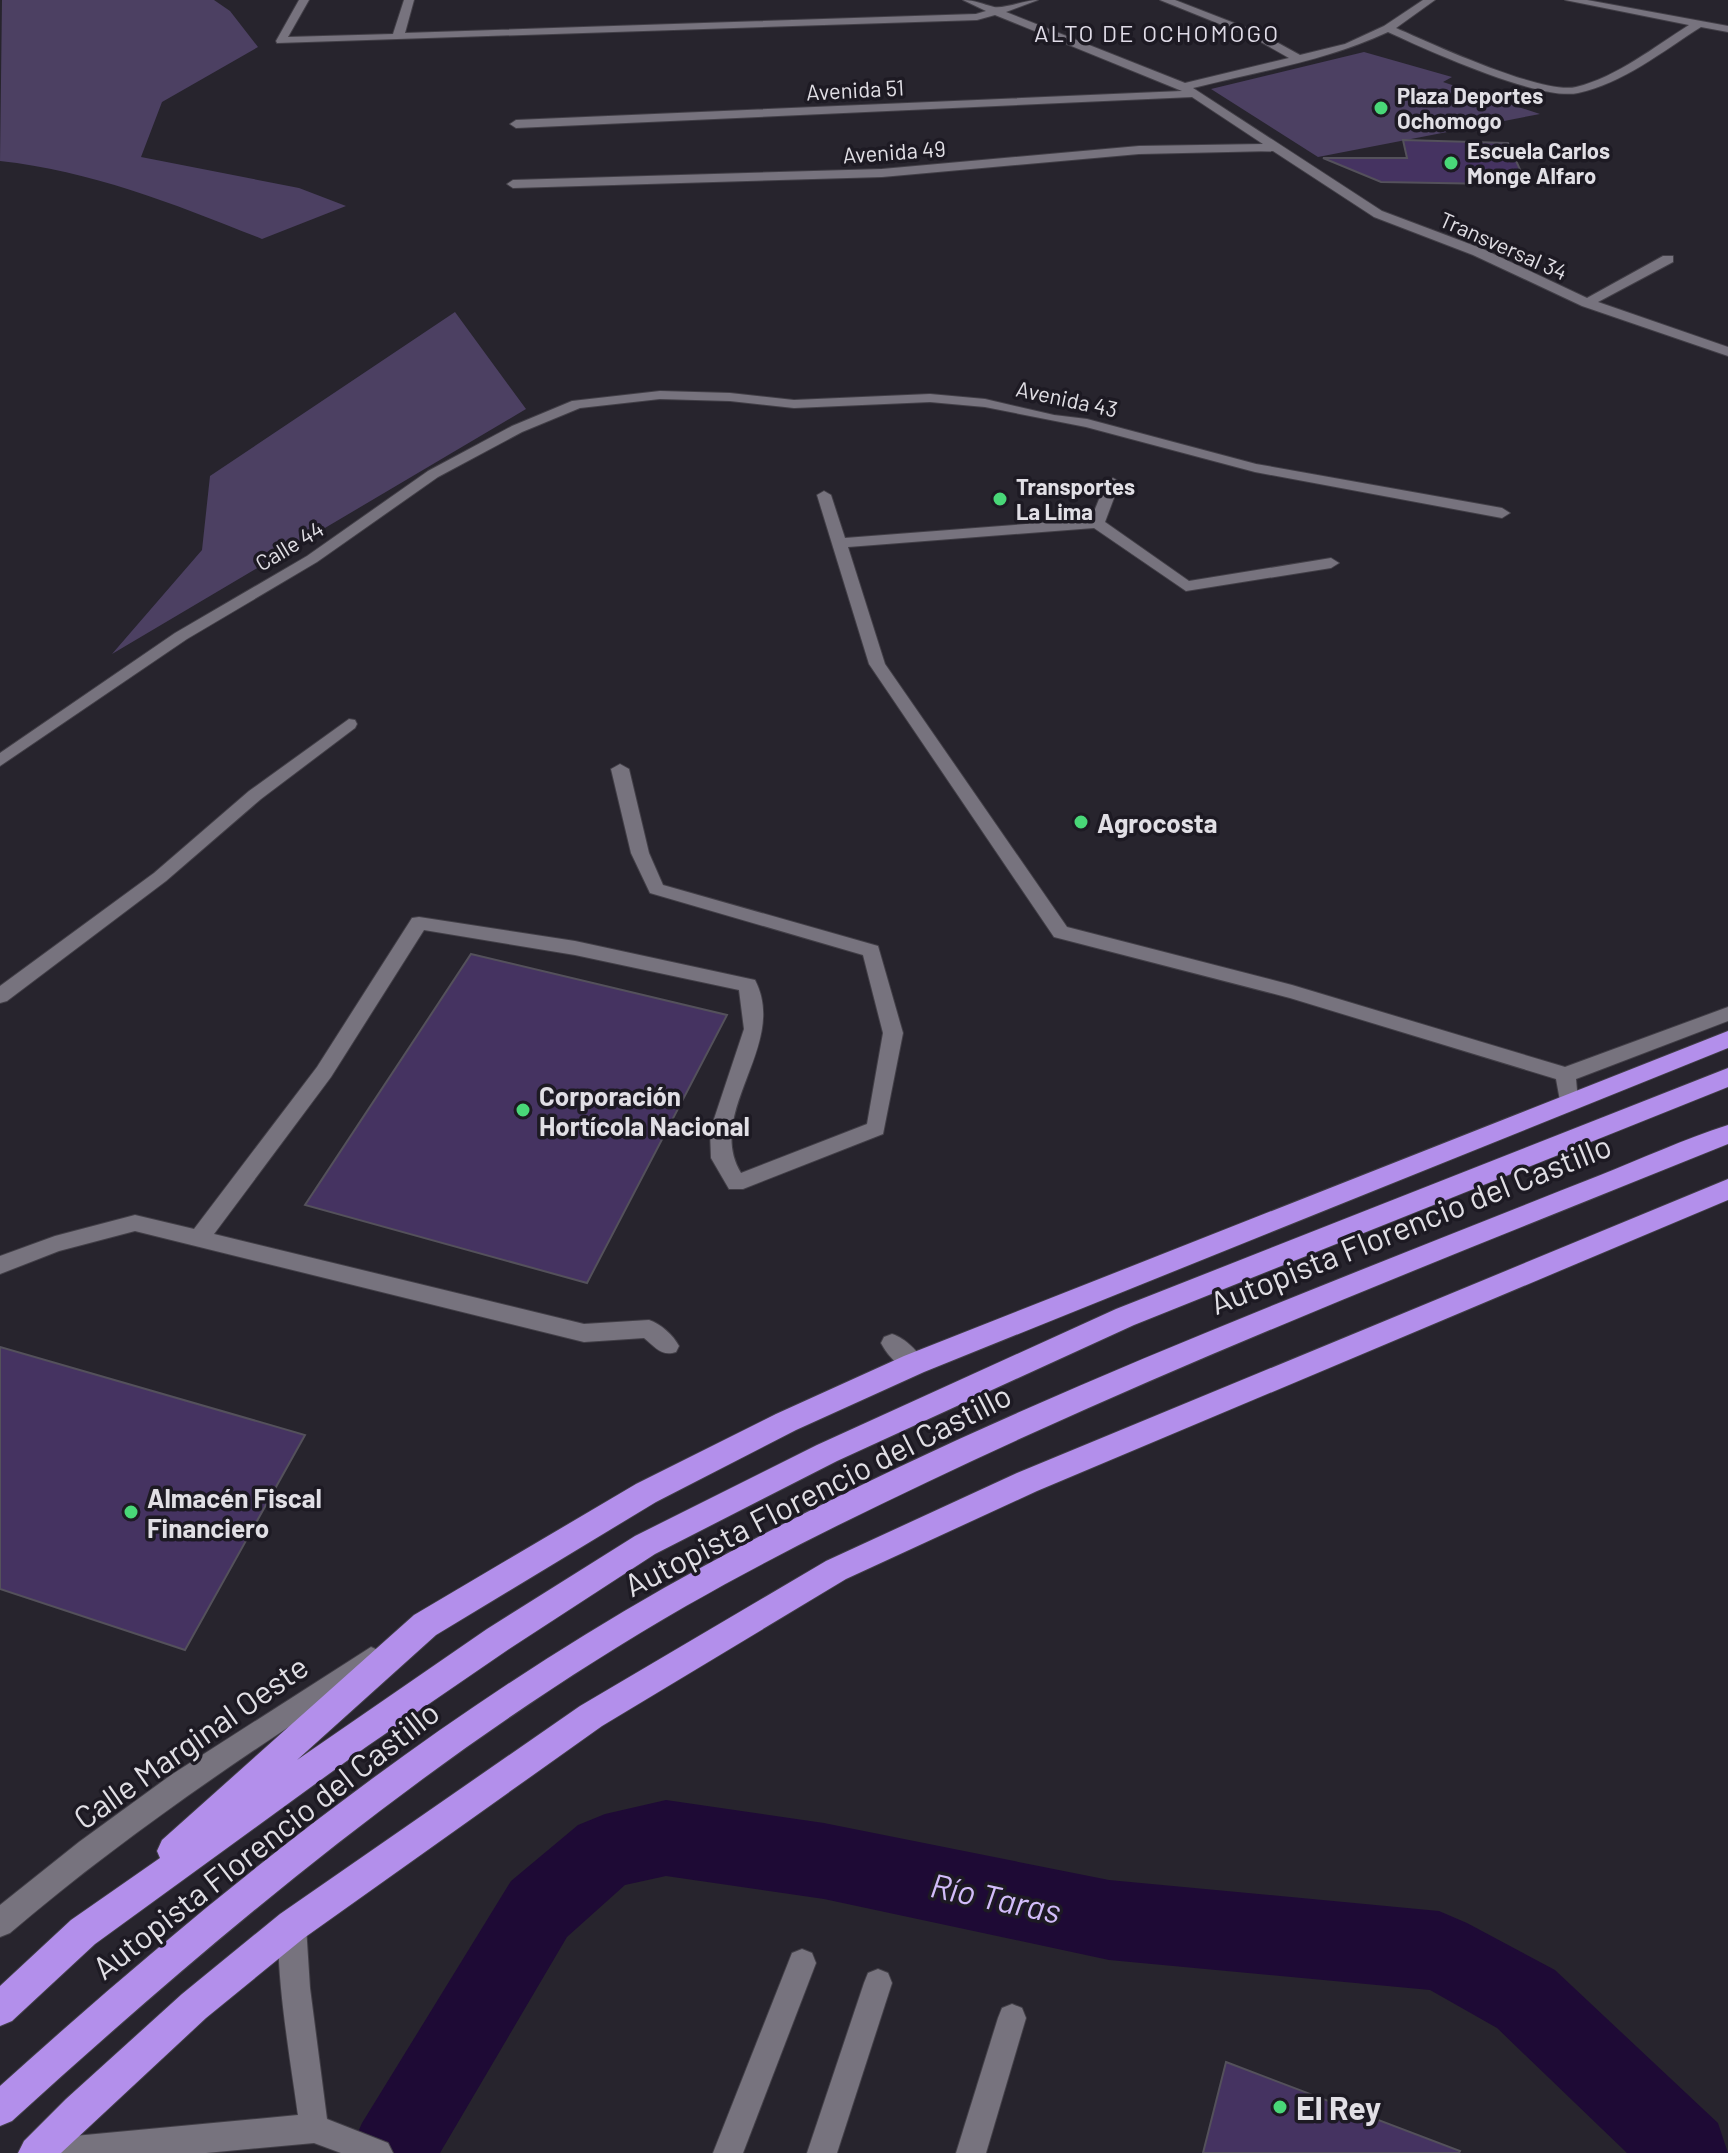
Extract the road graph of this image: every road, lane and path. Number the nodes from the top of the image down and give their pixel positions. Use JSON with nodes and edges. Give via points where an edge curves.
{"nodes":[{"id":1,"x":304,"y":0,"type":"edge"},
{"id":2,"x":409,"y":0,"type":"edge"},
{"id":3,"x":968,"y":0,"type":"edge"},
{"id":4,"x":1033,"y":0,"type":"edge"},
{"id":5,"x":1165,"y":0,"type":"edge"},
{"id":6,"x":1430,"y":0,"type":"edge"},
{"id":7,"x":1570,"y":0,"type":"edge"},
{"id":8,"x":996,"y":11,"type":"junction"},
{"id":9,"x":1699,"y":24,"type":"junction"},
{"id":10,"x":1388,"y":28,"type":"junction"},
{"id":11,"x":1728,"y":29,"type":"edge"},
{"id":12,"x":398,"y":37,"type":"junction"},
{"id":13,"x":1301,"y":60,"type":"junction"},
{"id":14,"x":1189,"y":90,"type":"junction"},
{"id":15,"x":516,"y":124,"type":"dead end"},
{"id":16,"x":1278,"y":147,"type":"junction"},
{"id":17,"x":513,"y":184,"type":"dead end"},
{"id":18,"x":1668,"y":259,"type":"dead end"},
{"id":19,"x":1587,"y":303,"type":"junction"},
{"id":20,"x":1724,"y":347,"type":"edge"},
{"id":21,"x":615,"y":399,"type":"joint"},
{"id":22,"x":1113,"y":482,"type":"dead end"},
{"id":23,"x":824,"y":495,"type":"dead end"},
{"id":24,"x":1502,"y":513,"type":"dead end"},
{"id":25,"x":1097,"y":523,"type":"junction"},
{"id":26,"x":839,"y":543,"type":"junction"},
{"id":27,"x":1331,"y":563,"type":"dead end"},
{"id":28,"x":349,"y":724,"type":"dead end"},
{"id":29,"x":0,"y":761,"type":"edge"},
{"id":30,"x":620,"y":769,"type":"dead end"},
{"id":31,"x":0,"y":996,"type":"edge"},
{"id":32,"x":1728,"y":1014,"type":"edge"},
{"id":33,"x":1728,"y":1039,"type":"edge"},
{"id":34,"x":1728,"y":1077,"type":"edge"},
{"id":35,"x":1567,"y":1088,"type":"junction"},
{"id":36,"x":1728,"y":1134,"type":"edge"},
{"id":37,"x":1728,"y":1189,"type":"edge"},
{"id":38,"x":198,"y":1240,"type":"junction"},
{"id":39,"x":0,"y":1265,"type":"edge"},
{"id":40,"x":892,"y":1343,"type":"dead end"},
{"id":41,"x":668,"y":1346,"type":"dead end"},
{"id":42,"x":914,"y":1364,"type":"junction"},
{"id":43,"x":425,"y":1625,"type":"junction"},
{"id":44,"x":4,"y":1911,"type":"edge"},
{"id":45,"x":292,"y":1926,"type":"junction"},
{"id":46,"x":83,"y":1932,"type":"junction"},
{"id":47,"x":802,"y":1963,"type":"dead end"},
{"id":48,"x":878,"y":1983,"type":"dead end"},
{"id":49,"x":0,"y":2009,"type":"edge"},
{"id":50,"x":1012,"y":2018,"type":"dead end"},
{"id":51,"x":0,"y":2109,"type":"edge"},
{"id":52,"x":314,"y":2128,"type":"junction"},
{"id":53,"x":370,"y":2149,"type":"edge"},
{"id":54,"x":36,"y":2153,"type":"edge"},
{"id":55,"x":53,"y":2153,"type":"edge"},
{"id":56,"x":728,"y":2153,"type":"edge"},
{"id":57,"x":822,"y":2153,"type":"edge"},
{"id":58,"x":971,"y":2153,"type":"edge"}],
"edges":[{"from":1,"to":12,"type":"street","via":[[281,41]]},
{"from":2,"to":12,"type":"street"},
{"from":3,"to":8,"type":"street","name":"Transversal 34"},
{"from":4,"to":8,"type":"street"},
{"from":5,"to":13,"type":"street","via":[[1256,35]]},
{"from":6,"to":10,"type":"street","name":"Avenida 51"},
{"from":7,"to":9,"type":"street"},
{"from":8,"to":12,"type":"street","via":[[977,17]]},
{"from":8,"to":14,"type":"street","name":"Transversal 34"},
{"from":9,"to":10,"type":"street","via":[[1577,92],[1546,89],[1461,62]]},
{"from":9,"to":11,"type":"street"},
{"from":10,"to":13,"type":"street","name":"Avenida 51"},
{"from":13,"to":14,"type":"street","name":"Avenida 51"},
{"from":14,"to":15,"type":"street","name":"Avenida 51"},
{"from":14,"to":16,"type":"street","name":"Transversal 34"},
{"from":16,"to":17,"type":"street","name":"Avenida 49","via":[[1139,150],[882,173]]},
{"from":16,"to":19,"type":"street","name":"Transversal 34","via":[[1378,214],[1478,252]]},
{"from":18,"to":19,"type":"street"},
{"from":19,"to":20,"type":"street","name":"Transversal 34"},
{"from":21,"to":24,"type":"street","name":"Avenida 43","via":[[660,395],[794,404],[930,398],[985,403],[1087,423],[1255,468]]},
{"from":21,"to":29,"type":"street","name":"Calle 44","via":[[558,409],[433,474],[312,559],[181,636]]},
{"from":22,"to":25,"type":"street"},
{"from":23,"to":26,"type":"street"},
{"from":25,"to":26,"type":"street"},
{"from":25,"to":27,"type":"street","via":[[1186,586]]},
{"from":26,"to":35,"type":"street","via":[[877,664],[1061,932],[1292,992]]},
{"from":28,"to":31,"type":"street","via":[[160,877]]},
{"from":30,"to":38,"type":"street","via":[[640,853],[656,889],[871,951],[893,1033],[876,1129],[736,1183],[721,1158],[720,1131],[754,1029],[748,985],[575,948],[419,923],[324,1072]]},
{"from":32,"to":35,"type":"street"},
{"from":33,"to":35,"type":"highway"},
{"from":34,"to":46,"type":"highway","name":"Autopista Florencio del Castillo","via":[[1125,1317],[827,1453],[645,1545],[368,1728]]},
{"from":35,"to":42,"type":"highway"},
{"from":36,"to":51,"type":"highway","name":"Autopista Florencio del Castillo","via":[[1100,1392],[927,1469],[694,1586],[414,1765],[117,2001]]},
{"from":37,"to":45,"type":"highway","via":[[1027,1482],[836,1570],[591,1716]]},
{"from":38,"to":39,"type":"street","via":[[135,1223]]},
{"from":38,"to":41,"type":"street","via":[[584,1333],[649,1329]]},
{"from":40,"to":42,"type":"street"},
{"from":42,"to":43,"type":"highway","via":[[646,1493]]},
{"from":43,"to":44,"type":"street","name":"Calle Marginal Oeste","via":[[224,1752]]},
{"from":43,"to":46,"type":"highway"},
{"from":45,"to":52,"type":"street"},
{"from":45,"to":54,"type":"highway","via":[[194,2006]]},
{"from":46,"to":49,"type":"highway","name":"Autopista Florencio del Castillo"},
{"from":47,"to":56,"type":"street"},
{"from":48,"to":57,"type":"street"},
{"from":50,"to":58,"type":"street"},
{"from":52,"to":53,"type":"street"},
{"from":52,"to":55,"type":"street"}]}
